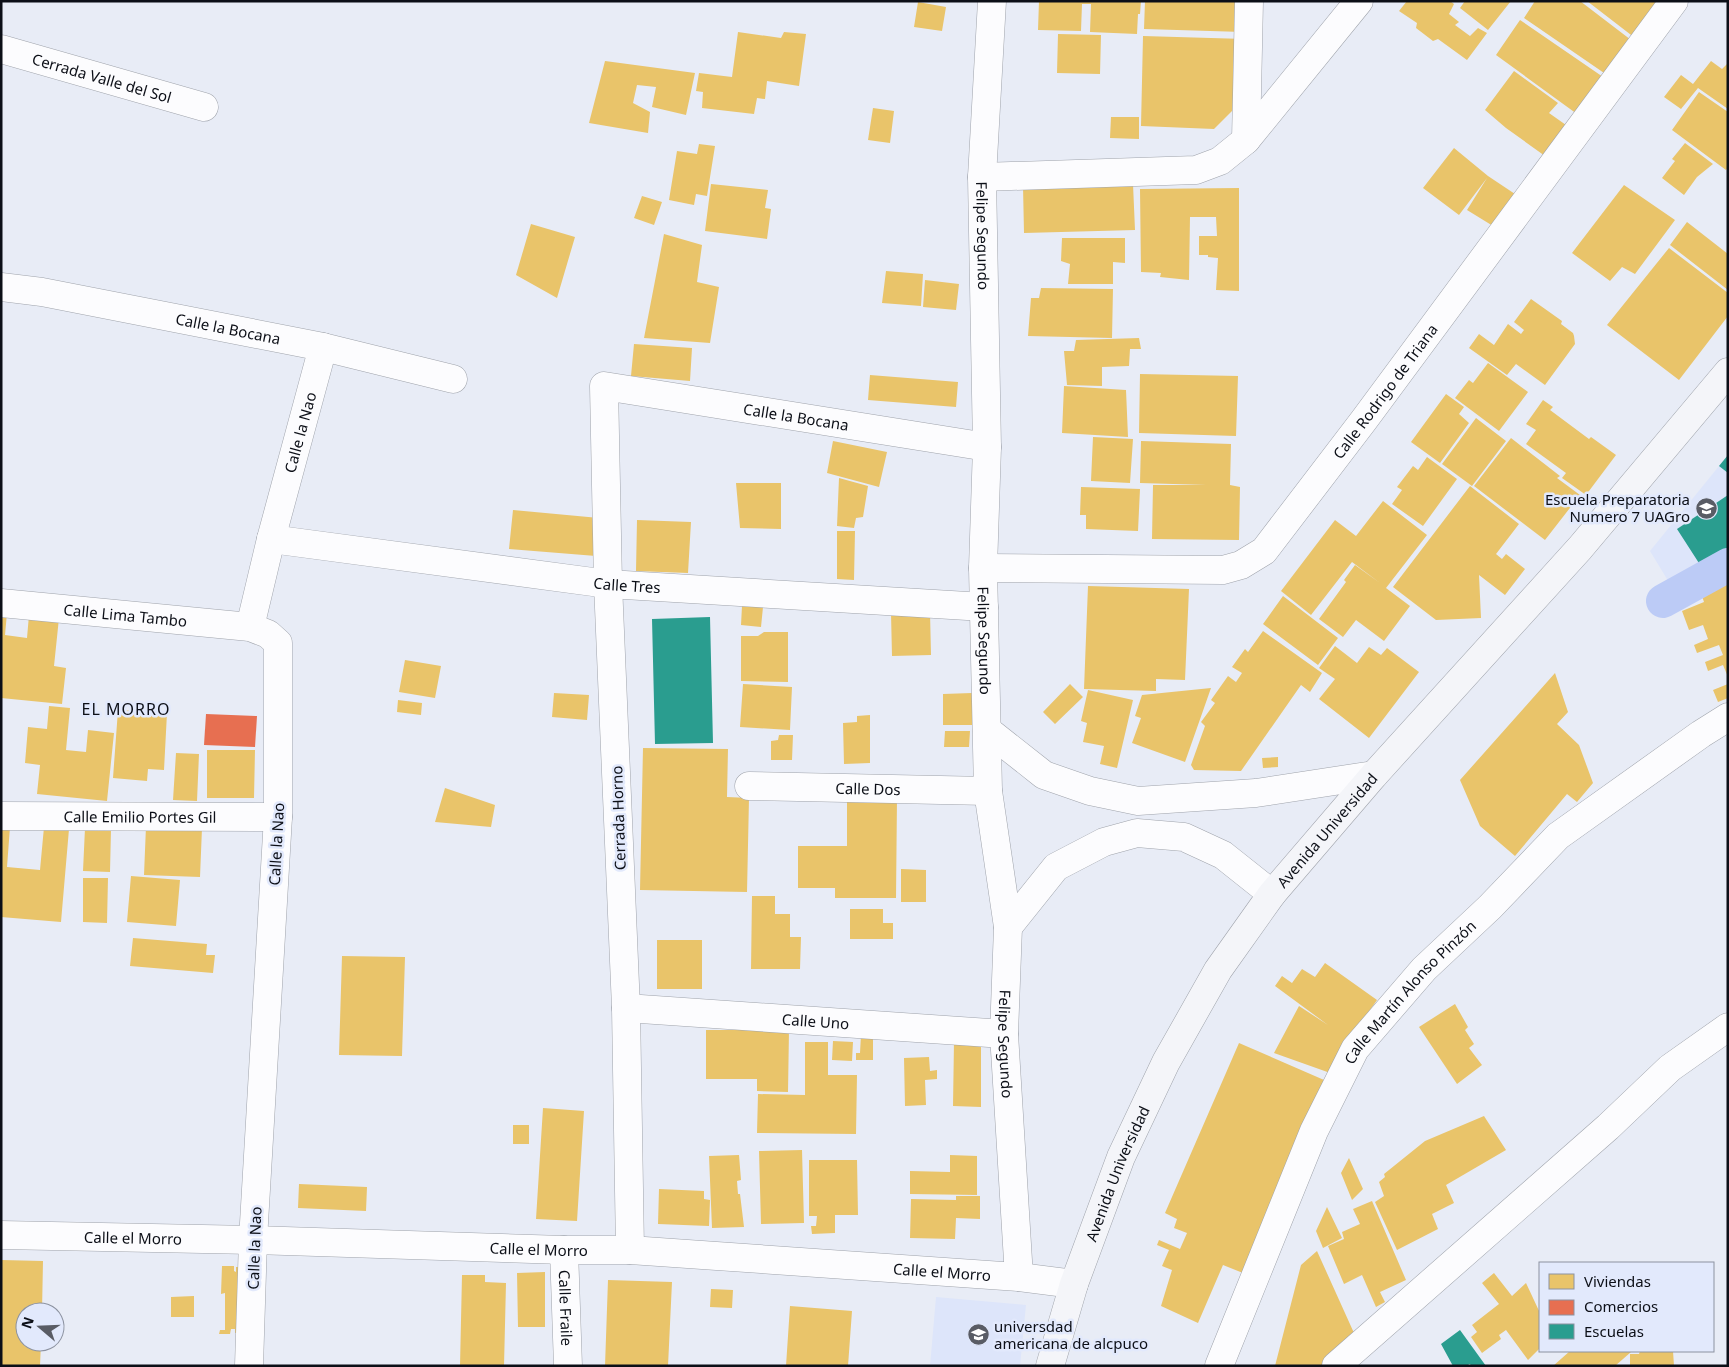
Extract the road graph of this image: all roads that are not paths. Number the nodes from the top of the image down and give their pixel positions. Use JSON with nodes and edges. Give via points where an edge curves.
{"nodes":[{"id":1,"x":992,"y":1,"type":"edge"},
{"id":2,"x":1249,"y":1,"type":"edge"},
{"id":3,"x":1358,"y":1,"type":"edge"},
{"id":4,"x":1674,"y":1,"type":"edge"},
{"id":5,"x":1,"y":49,"type":"edge"},
{"id":6,"x":204,"y":107,"type":"dead end"},
{"id":7,"x":1246,"y":140,"type":"junction"},
{"id":8,"x":982,"y":177,"type":"junction"},
{"id":9,"x":1,"y":287,"type":"edge"},
{"id":10,"x":323,"y":347,"type":"junction"},
{"id":11,"x":1728,"y":372,"type":"edge"},
{"id":12,"x":453,"y":379,"type":"dead end"},
{"id":13,"x":604,"y":386,"type":"joint"},
{"id":14,"x":987,"y":446,"type":"junction"},
{"id":15,"x":271,"y":539,"type":"junction"},
{"id":16,"x":983,"y":568,"type":"junction"},
{"id":17,"x":608,"y":584,"type":"junction"},
{"id":18,"x":1,"y":603,"type":"edge"},
{"id":19,"x":984,"y":607,"type":"junction"},
{"id":20,"x":250,"y":627,"type":"junction"},
{"id":21,"x":1728,"y":717,"type":"edge"},
{"id":22,"x":987,"y":730,"type":"junction"},
{"id":23,"x":1374,"y":775,"type":"junction"},
{"id":24,"x":749,"y":786,"type":"dead end"},
{"id":25,"x":988,"y":791,"type":"junction"},
{"id":26,"x":1138,"y":801,"type":"junction"},
{"id":27,"x":1,"y":816,"type":"edge"},
{"id":28,"x":278,"y":817,"type":"junction"},
{"id":29,"x":1136,"y":833,"type":"junction"},
{"id":30,"x":1272,"y":894,"type":"junction"},
{"id":31,"x":1008,"y":927,"type":"junction"},
{"id":32,"x":626,"y":1008,"type":"junction"},
{"id":33,"x":1728,"y":1027,"type":"edge"},
{"id":34,"x":1004,"y":1034,"type":"junction"},
{"id":35,"x":1,"y":1235,"type":"edge"},
{"id":36,"x":253,"y":1240,"type":"junction"},
{"id":37,"x":564,"y":1250,"type":"junction"},
{"id":38,"x":630,"y":1250,"type":"junction"},
{"id":39,"x":1019,"y":1277,"type":"junction"},
{"id":40,"x":1074,"y":1284,"type":"junction"},
{"id":41,"x":249,"y":1366,"type":"edge"},
{"id":42,"x":568,"y":1366,"type":"edge"},
{"id":43,"x":1050,"y":1366,"type":"edge"},
{"id":44,"x":1219,"y":1366,"type":"edge"},
{"id":45,"x":1336,"y":1366,"type":"edge"}],
"edges":[{"from":1,"to":8,"type":"street","name":"Felipe Segundo"},
{"from":2,"to":7,"type":"street"},
{"from":3,"to":7,"type":"street"},
{"from":4,"to":16,"type":"street","name":"Calle Rodrigo de Triana","via":[[1264,551],[1242,565],[1222,570]]},
{"from":5,"to":6,"type":"street","name":"Cerrada Valle del Sol"},
{"from":7,"to":8,"type":"street","via":[[1220,161],[1196,170]]},
{"from":8,"to":14,"type":"street","name":"Felipe Segundo"},
{"from":9,"to":10,"type":"street","name":"Calle la Bocana","via":[[42,292]]},
{"from":10,"to":12,"type":"street","name":"Calle la Bocana"},
{"from":10,"to":15,"type":"street","name":"Calle la Nao"},
{"from":11,"to":23,"type":"main road","name":"Avenida Universidad","via":[[1580,548]]},
{"from":13,"to":14,"type":"street","name":"Calle la Bocana"},
{"from":13,"to":17,"type":"street","name":"Cerrada Horno"},
{"from":14,"to":16,"type":"street","name":"Felipe Segundo"},
{"from":15,"to":17,"type":"street","name":"Calle Tres"},
{"from":15,"to":20,"type":"street","name":"Calle la Nao"},
{"from":16,"to":19,"type":"street","name":"Felipe Segundo"},
{"from":17,"to":19,"type":"street","name":"Calle Tres"},
{"from":17,"to":32,"type":"street","name":"Cerrada Horno"},
{"from":18,"to":20,"type":"street","name":"Calle Lima Tambo"},
{"from":19,"to":22,"type":"street","name":"Felipe Segundo"},
{"from":20,"to":28,"type":"street","name":"Calle la Nao","via":[[268,634],[278,643]]},
{"from":21,"to":44,"type":"street","name":"Calle Martín Alonso Pinzón","via":[[1558,836],[1424,969],[1355,1049],[1314,1131]]},
{"from":22,"to":25,"type":"street","name":"Felipe Segundo"},
{"from":22,"to":26,"type":"street","via":[[1044,775],[1090,791]]},
{"from":23,"to":26,"type":"street","via":[[1256,793]]},
{"from":23,"to":30,"type":"main road","name":"Avenida Universidad"},
{"from":24,"to":25,"type":"street","name":"Calle Dos"},
{"from":25,"to":31,"type":"street","name":"Felipe Segundo"},
{"from":26,"to":29,"type":"street"},
{"from":27,"to":28,"type":"street","name":"Calle Emilio Portes Gil"},
{"from":28,"to":36,"type":"street","name":"Calle la Nao"},
{"from":29,"to":30,"type":"street","via":[[1184,837],[1223,855]]},
{"from":29,"to":31,"type":"street","via":[[1104,842],[1056,867]]},
{"from":30,"to":40,"type":"main road","name":"Avenida Universidad","via":[[1218,970],[1166,1062],[1121,1157]]},
{"from":31,"to":34,"type":"street","name":"Felipe Segundo"},
{"from":32,"to":34,"type":"street","name":"Calle Uno"},
{"from":32,"to":38,"type":"street","name":"Cerrada Horno"},
{"from":33,"to":45,"type":"street","via":[[1670,1068],[1600,1134]]},
{"from":34,"to":39,"type":"street","name":"Felipe Segundo"},
{"from":35,"to":36,"type":"street","name":"Calle el Morro"},
{"from":36,"to":37,"type":"street","name":"Calle el Morro"},
{"from":36,"to":41,"type":"street","name":"Calle la Nao"},
{"from":37,"to":38,"type":"street","name":"Calle el Morro"},
{"from":37,"to":42,"type":"street","name":"Calle Fraile"},
{"from":38,"to":39,"type":"street","name":"Calle el Morro"},
{"from":39,"to":40,"type":"street","name":"Calle el Morro"},
{"from":40,"to":43,"type":"main road","name":"Avenida Universidad"}]}
